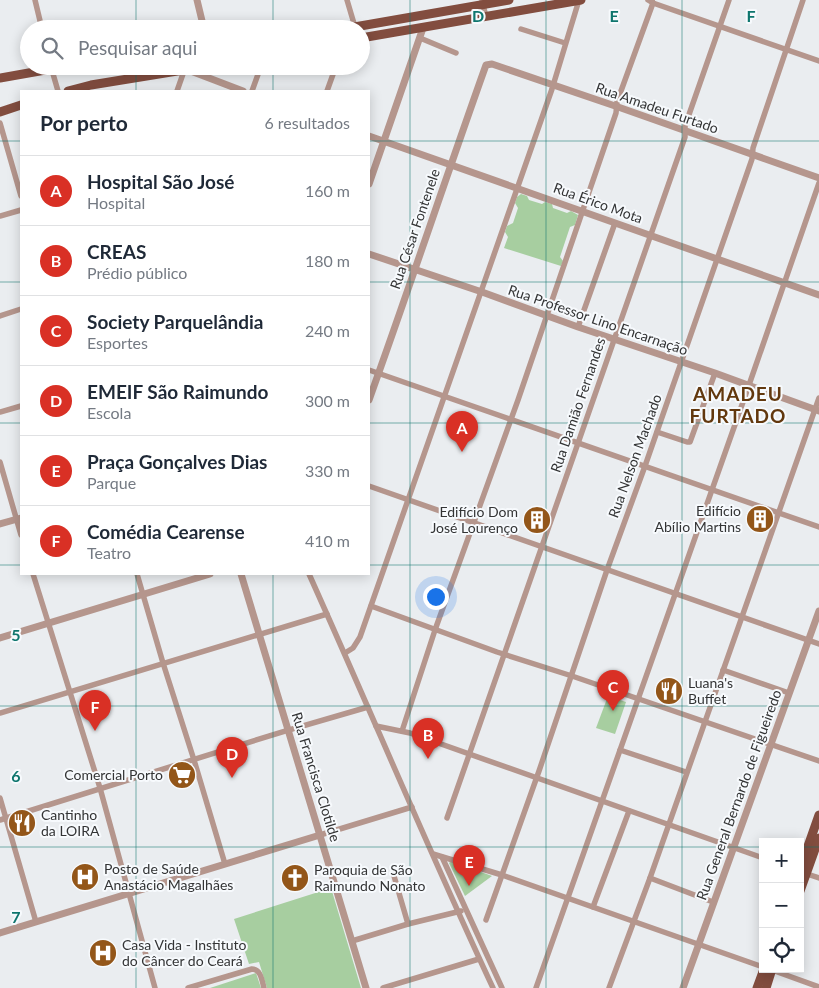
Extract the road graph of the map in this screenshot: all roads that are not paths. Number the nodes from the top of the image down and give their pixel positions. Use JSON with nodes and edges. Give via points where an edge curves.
{"nodes":[{"id":1,"x":35,"y":0,"type":"edge"},
{"id":2,"x":197,"y":0,"type":"edge"},
{"id":3,"x":347,"y":0,"type":"edge"},
{"id":4,"x":509,"y":0,"type":"edge"},
{"id":5,"x":580,"y":0,"type":"edge"},
{"id":6,"x":729,"y":0,"type":"edge"},
{"id":7,"x":803,"y":0,"type":"edge"},
{"id":8,"x":651,"y":1,"type":"edge"},
{"id":9,"x":483,"y":2,"type":"edge"},
{"id":10,"x":486,"y":17,"type":"junction"},
{"id":11,"x":40,"y":20,"type":"edge"},
{"id":12,"x":202,"y":20,"type":"edge"},
{"id":13,"x":352,"y":20,"type":"edge"},
{"id":14,"x":370,"y":24,"type":"edge"},
{"id":15,"x":720,"y":26,"type":"junction"},
{"id":16,"x":423,"y":28,"type":"junction"},
{"id":17,"x":521,"y":29,"type":"dead end"},
{"id":18,"x":370,"y":37,"type":"edge"},
{"id":19,"x":420,"y":38,"type":"junction"},
{"id":20,"x":565,"y":43,"type":"junction"},
{"id":21,"x":786,"y":49,"type":"junction"},
{"id":22,"x":456,"y":52,"type":"dead end"},
{"id":23,"x":819,"y":61,"type":"edge"},
{"id":24,"x":486,"y":66,"type":"joint"},
{"id":25,"x":20,"y":74,"type":"edge"},
{"id":26,"x":53,"y":75,"type":"edge"},
{"id":27,"x":160,"y":75,"type":"edge"},
{"id":28,"x":184,"y":75,"type":"edge"},
{"id":29,"x":200,"y":75,"type":"edge"},
{"id":30,"x":258,"y":75,"type":"edge"},
{"id":31,"x":333,"y":75,"type":"edge"},
{"id":32,"x":0,"y":78,"type":"edge"},
{"id":33,"x":553,"y":85,"type":"junction"},
{"id":34,"x":92,"y":88,"type":"edge"},
{"id":35,"x":58,"y":90,"type":"edge"},
{"id":36,"x":76,"y":90,"type":"edge"},
{"id":37,"x":177,"y":90,"type":"edge"},
{"id":38,"x":240,"y":90,"type":"edge"},
{"id":39,"x":252,"y":90,"type":"edge"},
{"id":40,"x":327,"y":90,"type":"edge"},
{"id":41,"x":20,"y":105,"type":"edge"},
{"id":42,"x":617,"y":106,"type":"junction"},
{"id":43,"x":0,"y":112,"type":"edge"},
{"id":44,"x":0,"y":123,"type":"edge"},
{"id":45,"x":685,"y":131,"type":"junction"},
{"id":46,"x":370,"y":136,"type":"edge"},
{"id":47,"x":384,"y":141,"type":"junction"},
{"id":48,"x":751,"y":154,"type":"junction"},
{"id":49,"x":451,"y":164,"type":"junction"},
{"id":50,"x":819,"y":178,"type":"edge"},
{"id":51,"x":370,"y":181,"type":"edge"},
{"id":52,"x":819,"y":183,"type":"edge"},
{"id":53,"x":518,"y":188,"type":"junction"},
{"id":54,"x":20,"y":193,"type":"edge"},
{"id":55,"x":20,"y":210,"type":"edge"},
{"id":56,"x":582,"y":211,"type":"junction"},
{"id":57,"x":0,"y":216,"type":"edge"},
{"id":58,"x":615,"y":223,"type":"junction"},
{"id":59,"x":651,"y":236,"type":"junction"},
{"id":60,"x":370,"y":254,"type":"edge"},
{"id":61,"x":718,"y":259,"type":"junction"},
{"id":62,"x":415,"y":270,"type":"junction"},
{"id":63,"x":785,"y":282,"type":"junction"},
{"id":64,"x":482,"y":292,"type":"junction"},
{"id":65,"x":819,"y":295,"type":"edge"},
{"id":66,"x":20,"y":309,"type":"edge"},
{"id":67,"x":0,"y":316,"type":"edge"},
{"id":68,"x":546,"y":316,"type":"junction"},
{"id":69,"x":578,"y":327,"type":"junction"},
{"id":70,"x":614,"y":339,"type":"junction"},
{"id":71,"x":681,"y":362,"type":"junction"},
{"id":72,"x":370,"y":370,"type":"edge"},
{"id":73,"x":715,"y":373,"type":"junction"},
{"id":74,"x":378,"y":374,"type":"junction"},
{"id":75,"x":749,"y":385,"type":"junction"},
{"id":76,"x":445,"y":396,"type":"junction"},
{"id":77,"x":370,"y":397,"type":"edge"},
{"id":78,"x":819,"y":398,"type":"edge"},
{"id":79,"x":20,"y":406,"type":"edge"},
{"id":80,"x":817,"y":410,"type":"edge"},
{"id":81,"x":0,"y":412,"type":"edge"},
{"id":82,"x":511,"y":420,"type":"junction"},
{"id":83,"x":657,"y":432,"type":"junction"},
{"id":84,"x":578,"y":443,"type":"junction"},
{"id":85,"x":0,"y":462,"type":"edge"},
{"id":86,"x":645,"y":466,"type":"junction"},
{"id":87,"x":370,"y":486,"type":"edge"},
{"id":88,"x":711,"y":490,"type":"junction"},
{"id":89,"x":408,"y":500,"type":"junction"},
{"id":90,"x":778,"y":514,"type":"junction"},
{"id":91,"x":19,"y":519,"type":"edge"},
{"id":92,"x":474,"y":523,"type":"junction"},
{"id":93,"x":0,"y":524,"type":"edge"},
{"id":94,"x":819,"y":527,"type":"edge"},
{"id":95,"x":541,"y":546,"type":"junction"},
{"id":96,"x":607,"y":570,"type":"junction"},
{"id":97,"x":33,"y":575,"type":"edge"},
{"id":98,"x":137,"y":575,"type":"edge"},
{"id":99,"x":207,"y":575,"type":"edge"},
{"id":100,"x":241,"y":575,"type":"edge"},
{"id":101,"x":309,"y":575,"type":"edge"},
{"id":102,"x":143,"y":594,"type":"junction"},
{"id":103,"x":674,"y":594,"type":"junction"},
{"id":104,"x":371,"y":606,"type":"junction"},
{"id":105,"x":819,"y":611,"type":"edge"},
{"id":106,"x":327,"y":614,"type":"junction"},
{"id":107,"x":742,"y":617,"type":"junction"},
{"id":108,"x":48,"y":624,"type":"junction"},
{"id":109,"x":436,"y":630,"type":"junction"},
{"id":110,"x":260,"y":634,"type":"junction"},
{"id":111,"x":0,"y":638,"type":"edge"},
{"id":112,"x":809,"y":640,"type":"junction"},
{"id":113,"x":819,"y":644,"type":"edge"},
{"id":114,"x":345,"y":653,"type":"junction"},
{"id":115,"x":504,"y":654,"type":"junction"},
{"id":116,"x":163,"y":663,"type":"junction"},
{"id":117,"x":723,"y":670,"type":"junction"},
{"id":118,"x":572,"y":676,"type":"junction"},
{"id":119,"x":69,"y":692,"type":"junction"},
{"id":120,"x":789,"y":693,"type":"junction"},
{"id":121,"x":638,"y":699,"type":"junction"},
{"id":122,"x":368,"y":707,"type":"junction"},
{"id":123,"x":0,"y":714,"type":"edge"},
{"id":124,"x":704,"y":722,"type":"junction"},
{"id":125,"x":376,"y":726,"type":"junction"},
{"id":126,"x":288,"y":730,"type":"junction"},
{"id":127,"x":402,"y":731,"type":"junction"},
{"id":128,"x":771,"y":745,"type":"junction"},
{"id":129,"x":620,"y":750,"type":"junction"},
{"id":130,"x":469,"y":754,"type":"junction"},
{"id":131,"x":194,"y":760,"type":"junction"},
{"id":132,"x":819,"y":761,"type":"edge"},
{"id":133,"x":686,"y":772,"type":"junction"},
{"id":134,"x":536,"y":778,"type":"junction"},
{"id":135,"x":100,"y":788,"type":"junction"},
{"id":136,"x":0,"y":798,"type":"edge"},
{"id":137,"x":602,"y":801,"type":"junction"},
{"id":138,"x":412,"y":807,"type":"junction"},
{"id":139,"x":629,"y":811,"type":"junction"},
{"id":140,"x":819,"y":815,"type":"edge"},
{"id":141,"x":447,"y":818,"type":"dead end"},
{"id":142,"x":3,"y":819,"type":"edge"},
{"id":143,"x":668,"y":825,"type":"junction"},
{"id":144,"x":320,"y":835,"type":"junction"},
{"id":145,"x":819,"y":838,"type":"edge"},
{"id":146,"x":733,"y":848,"type":"junction"},
{"id":147,"x":432,"y":854,"type":"junction"},
{"id":148,"x":442,"y":857,"type":"junction"},
{"id":149,"x":759,"y":857,"type":"edge"},
{"id":150,"x":225,"y":864,"type":"junction"},
{"id":151,"x":804,"y":864,"type":"edge"},
{"id":152,"x":804,"y":867,"type":"edge"},
{"id":153,"x":804,"y":872,"type":"edge"},
{"id":154,"x":502,"y":875,"type":"junction"},
{"id":155,"x":394,"y":876,"type":"dead end"},
{"id":156,"x":650,"y":878,"type":"junction"},
{"id":157,"x":819,"y":878,"type":"edge"},
{"id":158,"x":129,"y":894,"type":"junction"},
{"id":159,"x":567,"y":898,"type":"junction"},
{"id":160,"x":713,"y":902,"type":"junction"},
{"id":161,"x":593,"y":907,"type":"junction"},
{"id":162,"x":465,"y":910,"type":"junction"},
{"id":163,"x":458,"y":911,"type":"junction"},
{"id":164,"x":486,"y":920,"type":"dead end"},
{"id":165,"x":634,"y":921,"type":"junction"},
{"id":166,"x":36,"y":922,"type":"junction"},
{"id":167,"x":408,"y":924,"type":"junction"},
{"id":168,"x":0,"y":933,"type":"edge"},
{"id":169,"x":352,"y":941,"type":"junction"},
{"id":170,"x":700,"y":944,"type":"junction"},
{"id":171,"x":479,"y":959,"type":"junction"},
{"id":172,"x":759,"y":966,"type":"edge"},
{"id":173,"x":766,"y":973,"type":"edge"},
{"id":174,"x":768,"y":973,"type":"edge"},
{"id":175,"x":780,"y":973,"type":"edge"},
{"id":176,"x":819,"y":986,"type":"edge"},
{"id":177,"x":155,"y":988,"type":"edge"},
{"id":178,"x":188,"y":988,"type":"edge"},
{"id":179,"x":264,"y":988,"type":"edge"},
{"id":180,"x":366,"y":988,"type":"edge"},
{"id":181,"x":383,"y":988,"type":"edge"},
{"id":182,"x":493,"y":988,"type":"edge"},
{"id":183,"x":502,"y":988,"type":"edge"},
{"id":184,"x":536,"y":988,"type":"edge"},
{"id":185,"x":609,"y":988,"type":"edge"},
{"id":186,"x":683,"y":988,"type":"edge"},
{"id":187,"x":757,"y":988,"type":"edge"},
{"id":188,"x":766,"y":988,"type":"edge"}],
"edges":[{"from":1,"to":11,"type":"street"},
{"from":2,"to":12,"type":"street"},
{"from":3,"to":13,"type":"street"},
{"from":4,"to":9,"type":"main road"},
{"from":5,"to":10,"type":"main road"},
{"from":5,"to":20,"type":"street"},
{"from":6,"to":15,"type":"street","name":"Rua Damião Fernandes"},
{"from":7,"to":21,"type":"street","name":"Rua Nelson Machado"},
{"from":8,"to":15,"type":"street"},
{"from":8,"to":42,"type":"street"},
{"from":9,"to":10,"type":"street"},
{"from":9,"to":14,"type":"main road"},
{"from":10,"to":16,"type":"main road"},
{"from":15,"to":21,"type":"street"},
{"from":15,"to":45,"type":"street","name":"Rua Damião Fernandes"},
{"from":16,"to":18,"type":"main road"},
{"from":16,"to":19,"type":"street"},
{"from":17,"to":20,"type":"street"},
{"from":19,"to":22,"type":"street"},
{"from":19,"to":47,"type":"street"},
{"from":20,"to":33,"type":"street"},
{"from":21,"to":23,"type":"street"},
{"from":21,"to":48,"type":"street","name":"Rua Nelson Machado"},
{"from":24,"to":33,"type":"street","name":"Rua Amadeu Furtado","via":[[492,64]]},
{"from":24,"to":49,"type":"street","name":"Rua César Fontenele"},
{"from":25,"to":32,"type":"main road"},
{"from":26,"to":35,"type":"street"},
{"from":27,"to":34,"type":"main road"},
{"from":28,"to":37,"type":"street"},
{"from":29,"to":38,"type":"street"},
{"from":30,"to":39,"type":"street"},
{"from":31,"to":40,"type":"street"},
{"from":33,"to":42,"type":"street","name":"Rua Amadeu Furtado"},
{"from":33,"to":53,"type":"street"},
{"from":34,"to":36,"type":"main road"},
{"from":41,"to":43,"type":"main road"},
{"from":42,"to":45,"type":"street","name":"Rua Amadeu Furtado"},
{"from":42,"to":56,"type":"street"},
{"from":44,"to":54,"type":"street"},
{"from":45,"to":48,"type":"street","name":"Rua Amadeu Furtado"},
{"from":45,"to":59,"type":"street","name":"Rua Damião Fernandes"},
{"from":46,"to":47,"type":"street","name":"Rua Érico Mota"},
{"from":47,"to":49,"type":"street","name":"Rua Érico Mota"},
{"from":47,"to":51,"type":"street"},
{"from":48,"to":50,"type":"street","name":"Rua Amadeu Furtado"},
{"from":48,"to":61,"type":"street","name":"Rua Nelson Machado"},
{"from":49,"to":53,"type":"street","name":"Rua Érico Mota"},
{"from":49,"to":62,"type":"street","name":"Rua César Fontenele"},
{"from":52,"to":63,"type":"street"},
{"from":53,"to":56,"type":"street","name":"Rua Érico Mota"},
{"from":53,"to":64,"type":"street"},
{"from":55,"to":57,"type":"street"},
{"from":56,"to":58,"type":"street","name":"Rua Érico Mota"},
{"from":56,"to":68,"type":"street"},
{"from":58,"to":59,"type":"street","name":"Rua Érico Mota"},
{"from":58,"to":69,"type":"street"},
{"from":59,"to":61,"type":"street","name":"Rua Érico Mota"},
{"from":59,"to":70,"type":"street","name":"Rua Damião Fernandes"},
{"from":60,"to":62,"type":"street","name":"Rua Professor Lino Encarnação"},
{"from":61,"to":63,"type":"street","name":"Rua Érico Mota"},
{"from":61,"to":71,"type":"street","name":"Rua Nelson Machado"},
{"from":62,"to":64,"type":"street","name":"Rua Professor Lino Encarnação"},
{"from":62,"to":74,"type":"street","name":"Rua César Fontenele"},
{"from":63,"to":65,"type":"street","name":"Rua Érico Mota"},
{"from":63,"to":75,"type":"street"},
{"from":64,"to":68,"type":"street","name":"Rua Professor Lino Encarnação"},
{"from":64,"to":76,"type":"street"},
{"from":66,"to":67,"type":"street"},
{"from":68,"to":69,"type":"street","name":"Rua Professor Lino Encarnação"},
{"from":68,"to":82,"type":"street"},
{"from":69,"to":70,"type":"street","name":"Rua Professor Lino Encarnação"},
{"from":70,"to":71,"type":"street","name":"Rua Professor Lino Encarnação"},
{"from":70,"to":84,"type":"street","name":"Rua Damião Fernandes"},
{"from":71,"to":73,"type":"street","name":"Rua Professor Lino Encarnação"},
{"from":71,"to":83,"type":"street","name":"Rua Nelson Machado"},
{"from":72,"to":74,"type":"street"},
{"from":73,"to":75,"type":"street","name":"Rua Professor Lino Encarnação"},
{"from":73,"to":83,"type":"street","via":[[690,442]]},
{"from":74,"to":76,"type":"street"},
{"from":74,"to":77,"type":"street","name":"Rua César Fontenele"},
{"from":75,"to":80,"type":"street","name":"Rua Professor Lino Encarnação"},
{"from":75,"to":88,"type":"street"},
{"from":76,"to":82,"type":"street"},
{"from":76,"to":89,"type":"street"},
{"from":78,"to":80,"type":"street"},
{"from":79,"to":81,"type":"street"},
{"from":80,"to":90,"type":"street"},
{"from":82,"to":84,"type":"street"},
{"from":82,"to":92,"type":"street"},
{"from":83,"to":86,"type":"street","name":"Rua Nelson Machado"},
{"from":84,"to":86,"type":"street"},
{"from":84,"to":95,"type":"street","name":"Rua Damião Fernandes"},
{"from":85,"to":91,"type":"street"},
{"from":86,"to":88,"type":"street"},
{"from":86,"to":96,"type":"street","name":"Rua Nelson Machado"},
{"from":87,"to":89,"type":"street"},
{"from":88,"to":90,"type":"street"},
{"from":88,"to":103,"type":"street"},
{"from":89,"to":92,"type":"street"},
{"from":89,"to":104,"type":"street"},
{"from":90,"to":94,"type":"street"},
{"from":90,"to":107,"type":"street"},
{"from":91,"to":93,"type":"street"},
{"from":92,"to":95,"type":"street"},
{"from":92,"to":109,"type":"street"},
{"from":95,"to":96,"type":"street"},
{"from":95,"to":115,"type":"street","name":"Rua Damião Fernandes"},
{"from":96,"to":103,"type":"street"},
{"from":96,"to":118,"type":"street","name":"Rua Nelson Machado"},
{"from":97,"to":108,"type":"street"},
{"from":98,"to":102,"type":"street"},
{"from":99,"to":102,"type":"street"},
{"from":100,"to":110,"type":"street","name":"Rua Francisca Clotilde"},
{"from":101,"to":106,"type":"street"},
{"from":102,"to":108,"type":"street"},
{"from":102,"to":116,"type":"street"},
{"from":103,"to":107,"type":"street"},
{"from":103,"to":121,"type":"street"},
{"from":104,"to":109,"type":"street"},
{"from":104,"to":114,"type":"street","via":[[358,642]]},
{"from":105,"to":112,"type":"street","name":"Rua General Bernardo de Figueiredo"},
{"from":106,"to":110,"type":"street"},
{"from":106,"to":114,"type":"street"},
{"from":107,"to":112,"type":"street"},
{"from":107,"to":117,"type":"street"},
{"from":108,"to":111,"type":"street"},
{"from":108,"to":119,"type":"street"},
{"from":109,"to":115,"type":"street"},
{"from":109,"to":127,"type":"street"},
{"from":110,"to":116,"type":"street"},
{"from":110,"to":126,"type":"street","name":"Rua Francisca Clotilde"},
{"from":112,"to":113,"type":"street"},
{"from":112,"to":120,"type":"street","name":"Rua General Bernardo de Figueiredo"},
{"from":114,"to":122,"type":"street"},
{"from":115,"to":118,"type":"street"},
{"from":115,"to":130,"type":"street","name":"Rua Damião Fernandes"},
{"from":116,"to":119,"type":"street"},
{"from":116,"to":131,"type":"street"},
{"from":117,"to":120,"type":"street"},
{"from":117,"to":124,"type":"street"},
{"from":118,"to":121,"type":"street"},
{"from":118,"to":134,"type":"street","name":"Rua Nelson Machado"},
{"from":119,"to":123,"type":"street"},
{"from":119,"to":135,"type":"street"},
{"from":120,"to":128,"type":"street","name":"Rua General Bernardo de Figueiredo"},
{"from":121,"to":124,"type":"street"},
{"from":121,"to":129,"type":"street"},
{"from":122,"to":125,"type":"street"},
{"from":122,"to":126,"type":"street"},
{"from":124,"to":128,"type":"street"},
{"from":124,"to":133,"type":"street"},
{"from":125,"to":127,"type":"street"},
{"from":125,"to":138,"type":"street"},
{"from":126,"to":131,"type":"street"},
{"from":126,"to":144,"type":"street","name":"Rua Francisca Clotilde"},
{"from":127,"to":130,"type":"street"},
{"from":128,"to":132,"type":"street"},
{"from":128,"to":146,"type":"street","name":"Rua General Bernardo de Figueiredo"},
{"from":129,"to":133,"type":"street"},
{"from":129,"to":137,"type":"street"},
{"from":130,"to":134,"type":"street"},
{"from":130,"to":141,"type":"street","name":"Rua Damião Fernandes"},
{"from":131,"to":135,"type":"street"},
{"from":131,"to":150,"type":"street"},
{"from":133,"to":143,"type":"street"},
{"from":134,"to":137,"type":"street"},
{"from":134,"to":154,"type":"street","name":"Rua Nelson Machado"},
{"from":135,"to":142,"type":"street"},
{"from":135,"to":158,"type":"street"},
{"from":136,"to":142,"type":"street"},
{"from":137,"to":139,"type":"street"},
{"from":137,"to":159,"type":"street"},
{"from":138,"to":144,"type":"street"},
{"from":138,"to":147,"type":"street"},
{"from":139,"to":143,"type":"street"},
{"from":139,"to":161,"type":"street"},
{"from":140,"to":151,"type":"main road"},
{"from":142,"to":166,"type":"street"},
{"from":143,"to":146,"type":"street"},
{"from":143,"to":156,"type":"street"},
{"from":144,"to":150,"type":"street"},
{"from":144,"to":169,"type":"street","name":"Rua Francisca Clotilde"},
{"from":145,"to":152,"type":"main road"},
{"from":146,"to":149,"type":"street"},
{"from":146,"to":160,"type":"street","name":"Rua General Bernardo de Figueiredo"},
{"from":147,"to":148,"type":"street"},
{"from":147,"to":163,"type":"street"},
{"from":148,"to":154,"type":"street"},
{"from":148,"to":162,"type":"street"},
{"from":150,"to":158,"type":"street"},
{"from":153,"to":157,"type":"street"},
{"from":154,"to":159,"type":"street"},
{"from":154,"to":164,"type":"street","name":"Rua Nelson Machado"},
{"from":155,"to":167,"type":"street"},
{"from":156,"to":160,"type":"street"},
{"from":156,"to":165,"type":"street"},
{"from":158,"to":166,"type":"street"},
{"from":158,"to":177,"type":"street"},
{"from":159,"to":161,"type":"street"},
{"from":159,"to":184,"type":"street"},
{"from":160,"to":170,"type":"street","name":"Rua General Bernardo de Figueiredo"},
{"from":161,"to":165,"type":"street"},
{"from":162,"to":163,"type":"street"},
{"from":162,"to":183,"type":"street"},
{"from":163,"to":167,"type":"street"},
{"from":163,"to":171,"type":"street"},
{"from":165,"to":170,"type":"street"},
{"from":165,"to":185,"type":"street"},
{"from":166,"to":168,"type":"street"},
{"from":167,"to":169,"type":"street"},
{"from":169,"to":180,"type":"street","name":"Rua Francisca Clotilde"},
{"from":170,"to":172,"type":"street"},
{"from":170,"to":186,"type":"street","name":"Rua General Bernardo de Figueiredo"},
{"from":171,"to":181,"type":"street"},
{"from":171,"to":182,"type":"street"},
{"from":173,"to":187,"type":"main road"},
{"from":174,"to":188,"type":"main road"},
{"from":175,"to":176,"type":"street"},
{"from":178,"to":179,"type":"street","via":[[252,969],[258,971]]}]}
